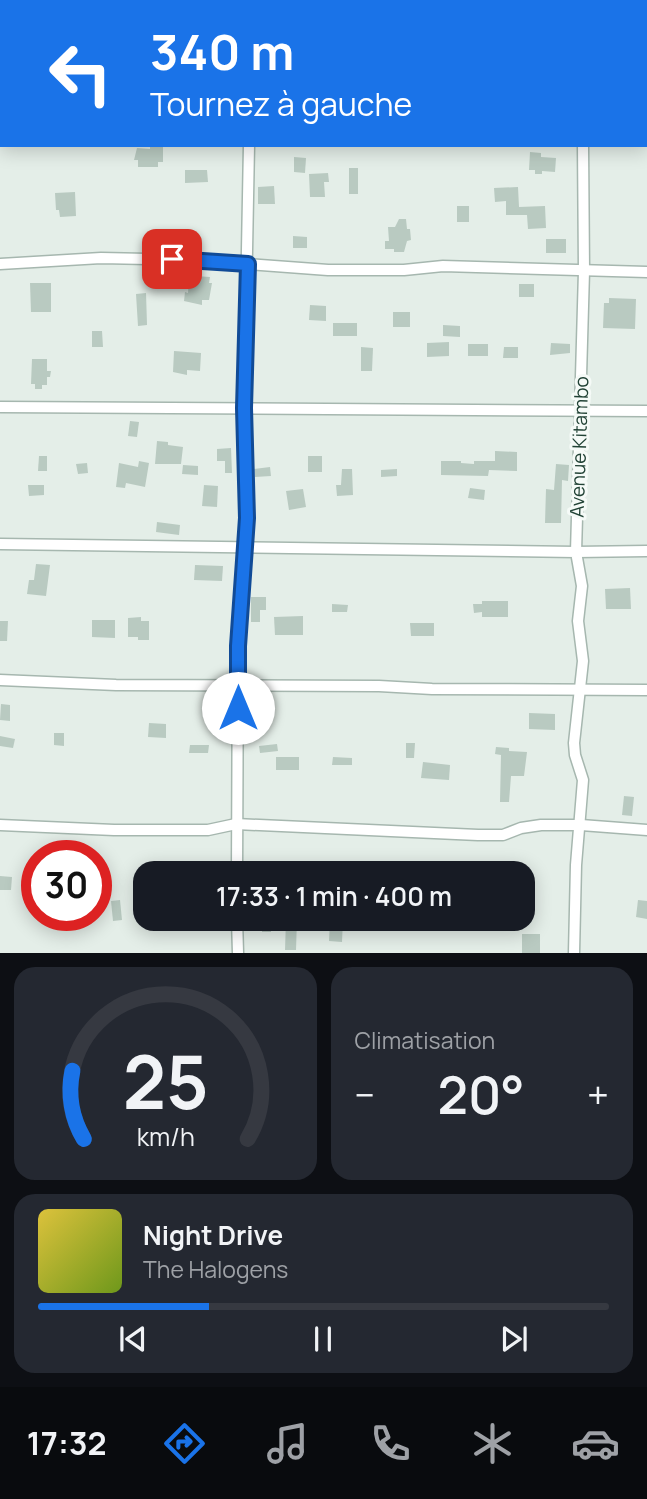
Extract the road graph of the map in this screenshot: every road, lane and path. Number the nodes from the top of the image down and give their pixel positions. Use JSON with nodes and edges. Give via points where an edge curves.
{"nodes":[{"id":1,"x":249,"y":147,"type":"edge"},
{"id":2,"x":583,"y":147,"type":"edge"},
{"id":3,"x":0,"y":264,"type":"edge"},
{"id":4,"x":248,"y":264,"type":"junction"},
{"id":5,"x":584,"y":271,"type":"junction"},
{"id":6,"x":647,"y":272,"type":"edge"},
{"id":7,"x":0,"y":407,"type":"edge"},
{"id":8,"x":244,"y":408,"type":"junction"},
{"id":9,"x":580,"y":410,"type":"junction"},
{"id":10,"x":647,"y":411,"type":"edge"},
{"id":11,"x":0,"y":544,"type":"edge"},
{"id":12,"x":245,"y":549,"type":"junction"},
{"id":13,"x":647,"y":551,"type":"edge"},
{"id":14,"x":576,"y":552,"type":"junction"},
{"id":15,"x":0,"y":680,"type":"edge"},
{"id":16,"x":239,"y":685,"type":"junction"},
{"id":17,"x":580,"y":690,"type":"junction"},
{"id":18,"x":647,"y":690,"type":"edge"},
{"id":19,"x":236,"y":824,"type":"junction"},
{"id":20,"x":0,"y":825,"type":"edge"},
{"id":21,"x":581,"y":825,"type":"junction"},
{"id":22,"x":647,"y":830,"type":"edge"},
{"id":23,"x":237,"y":861,"type":"edge"},
{"id":24,"x":237,"y":931,"type":"edge"},
{"id":25,"x":238,"y":953,"type":"edge"},
{"id":26,"x":574,"y":953,"type":"edge"}],
"edges":[{"from":1,"to":4,"type":"street"},
{"from":2,"to":5,"type":"street","name":"Avenue Kitambo"},
{"from":3,"to":4,"type":"street","via":[[101,258]]},
{"from":4,"to":5,"type":"street","via":[[328,270],[443,266]]},
{"from":4,"to":8,"type":"street"},
{"from":5,"to":6,"type":"street"},
{"from":5,"to":9,"type":"street","name":"Avenue Kitambo"},
{"from":7,"to":8,"type":"street"},
{"from":8,"to":9,"type":"street"},
{"from":8,"to":12,"type":"street"},
{"from":9,"to":10,"type":"street"},
{"from":9,"to":14,"type":"street","name":"Avenue Kitambo"},
{"from":11,"to":12,"type":"street"},
{"from":12,"to":14,"type":"street"},
{"from":12,"to":16,"type":"street"},
{"from":13,"to":14,"type":"street"},
{"from":14,"to":17,"type":"street","name":"Avenue Kitambo","via":[[582,586]]},
{"from":15,"to":16,"type":"street"},
{"from":16,"to":17,"type":"street"},
{"from":16,"to":19,"type":"street"},
{"from":17,"to":18,"type":"street"},
{"from":17,"to":21,"type":"street","name":"Avenue Kitambo","via":[[574,743],[583,780]]},
{"from":19,"to":20,"type":"street","via":[[208,830]]},
{"from":19,"to":21,"type":"street","via":[[478,835],[503,835],[530,826]]},
{"from":19,"to":23,"type":"street"},
{"from":21,"to":22,"type":"street"},
{"from":21,"to":26,"type":"street","name":"Avenue Kitambo"},
{"from":24,"to":25,"type":"street"}]}
